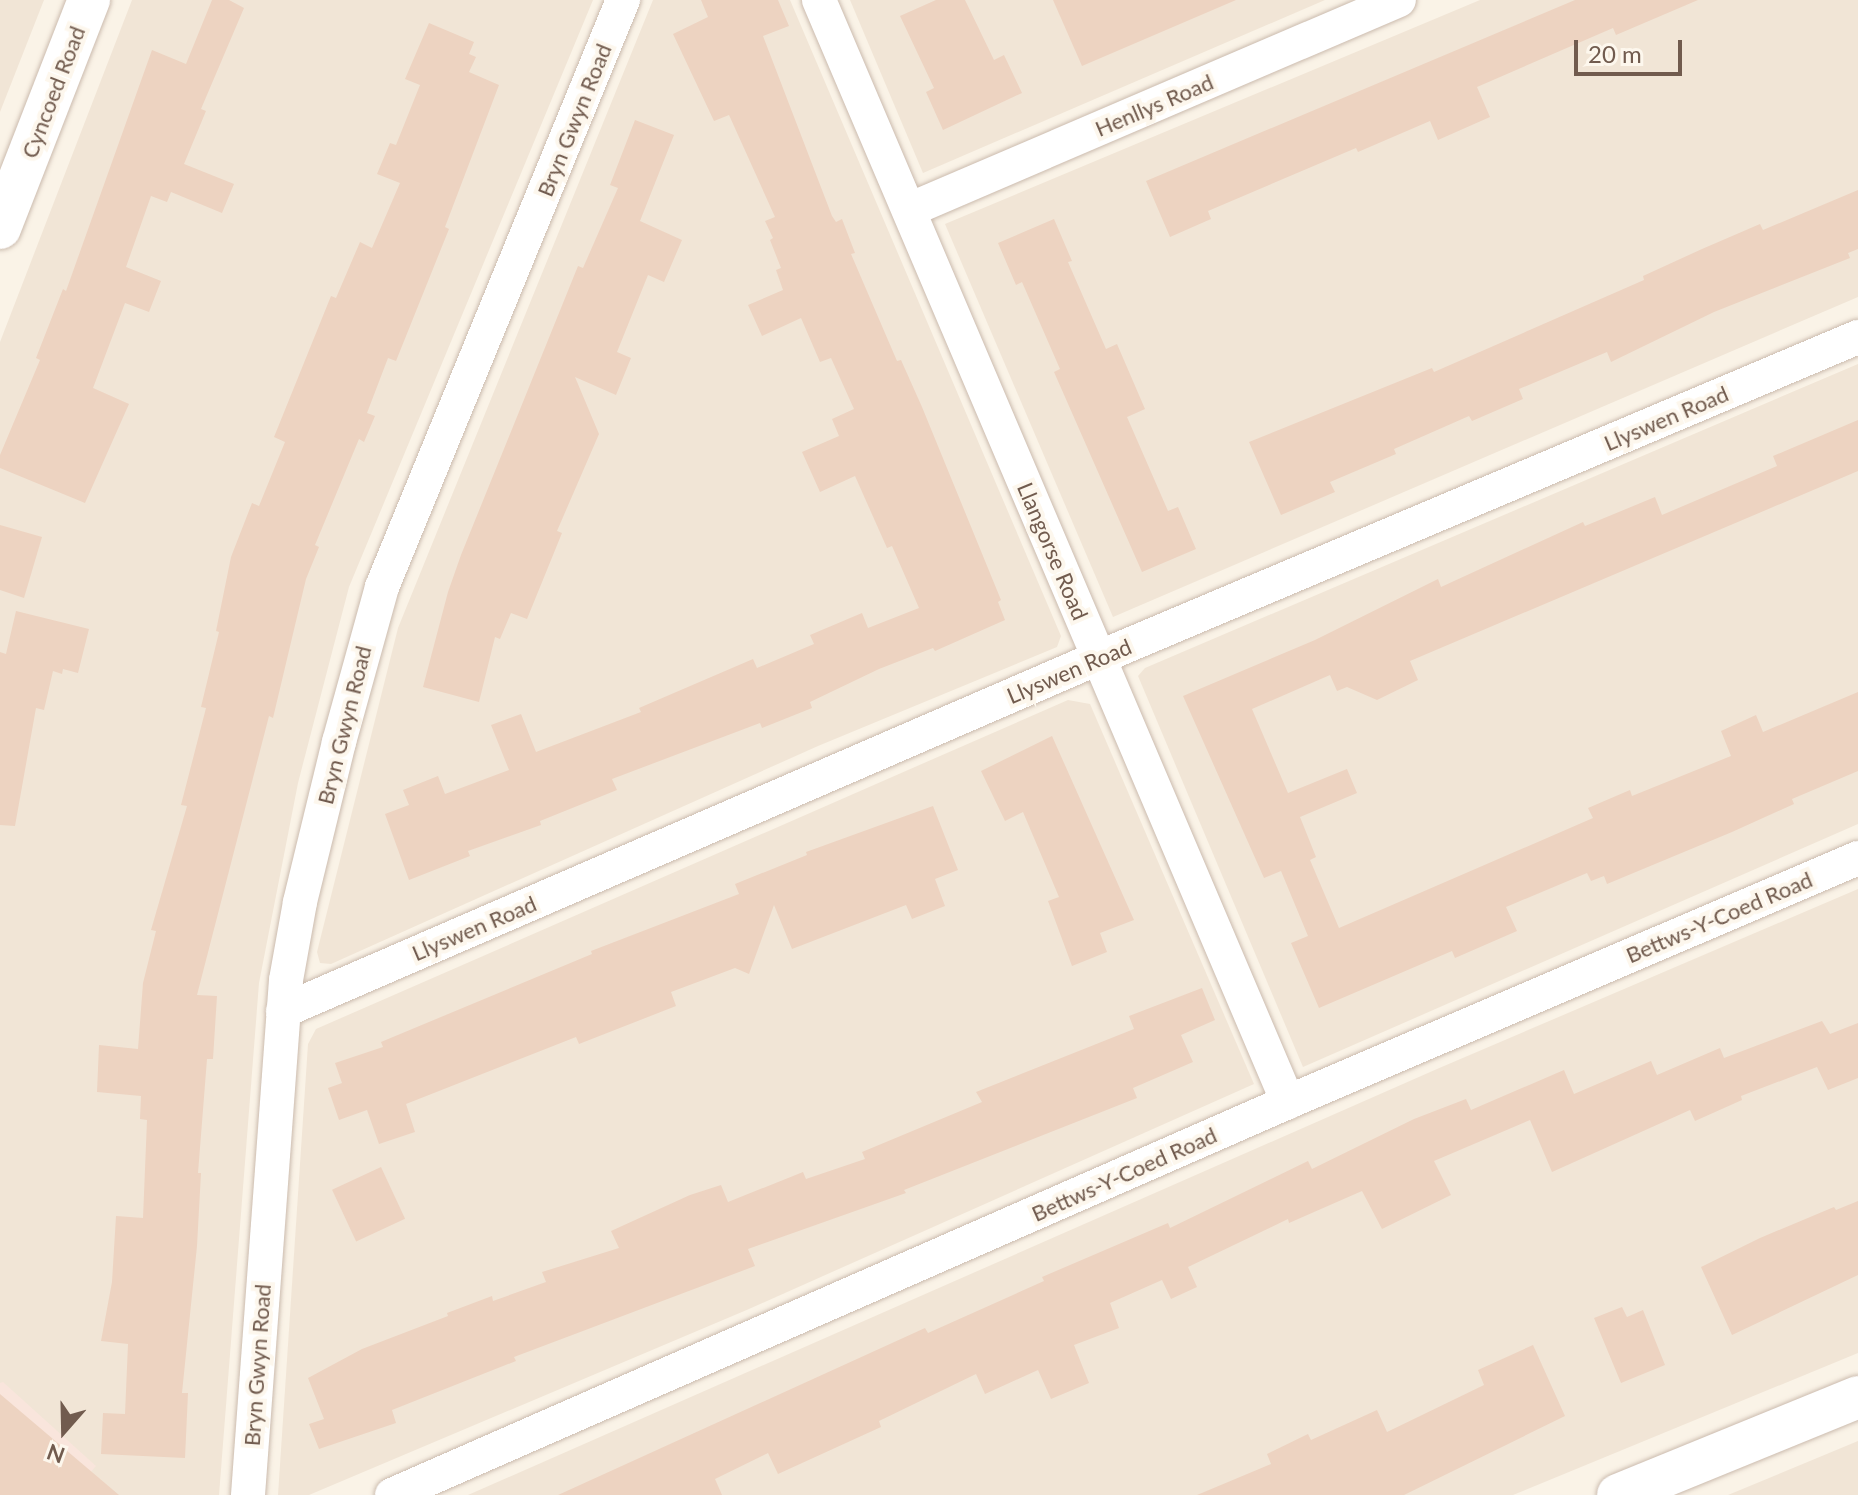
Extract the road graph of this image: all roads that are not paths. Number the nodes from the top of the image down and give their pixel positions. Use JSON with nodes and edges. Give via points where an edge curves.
{"nodes":[{"id":1,"x":89,"y":0,"type":"edge"},
{"id":2,"x":623,"y":0,"type":"edge"},
{"id":3,"x":819,"y":0,"type":"edge"},
{"id":4,"x":1399,"y":0,"type":"edge"},
{"id":5,"x":909,"y":210,"type":"junction"},
{"id":6,"x":0,"y":228,"type":"edge"},
{"id":7,"x":1858,"y":337,"type":"edge"},
{"id":8,"x":1098,"y":658,"type":"junction"},
{"id":9,"x":1858,"y":858,"type":"edge"},
{"id":10,"x":283,"y":1011,"type":"junction"},
{"id":11,"x":1288,"y":1102,"type":"junction"},
{"id":12,"x":1858,"y":1397,"type":"edge"},
{"id":13,"x":248,"y":1495,"type":"edge"},
{"id":14,"x":392,"y":1495,"type":"edge"},
{"id":15,"x":1618,"y":1495,"type":"edge"}],
"edges":[{"from":1,"to":6,"type":"street","name":"Cyncoed Road"},
{"from":2,"to":10,"type":"street","name":"Bryn Gwyn Road","via":[[374,609],[300,902]]},
{"from":3,"to":5,"type":"street","name":"Llangorse Road"},
{"from":4,"to":5,"type":"street","name":"Henllys Road"},
{"from":5,"to":8,"type":"street","name":"Llangorse Road"},
{"from":7,"to":8,"type":"street","name":"Llyswen Road"},
{"from":8,"to":10,"type":"street","name":"Llyswen Road"},
{"from":8,"to":11,"type":"street","name":"Llangorse Road"},
{"from":9,"to":11,"type":"street","name":"Bettws-Y-Coed Road"},
{"from":10,"to":13,"type":"street","name":"Bryn Gwyn Road"},
{"from":11,"to":14,"type":"street","name":"Bettws-Y-Coed Road"},
{"from":12,"to":15,"type":"street"}]}
